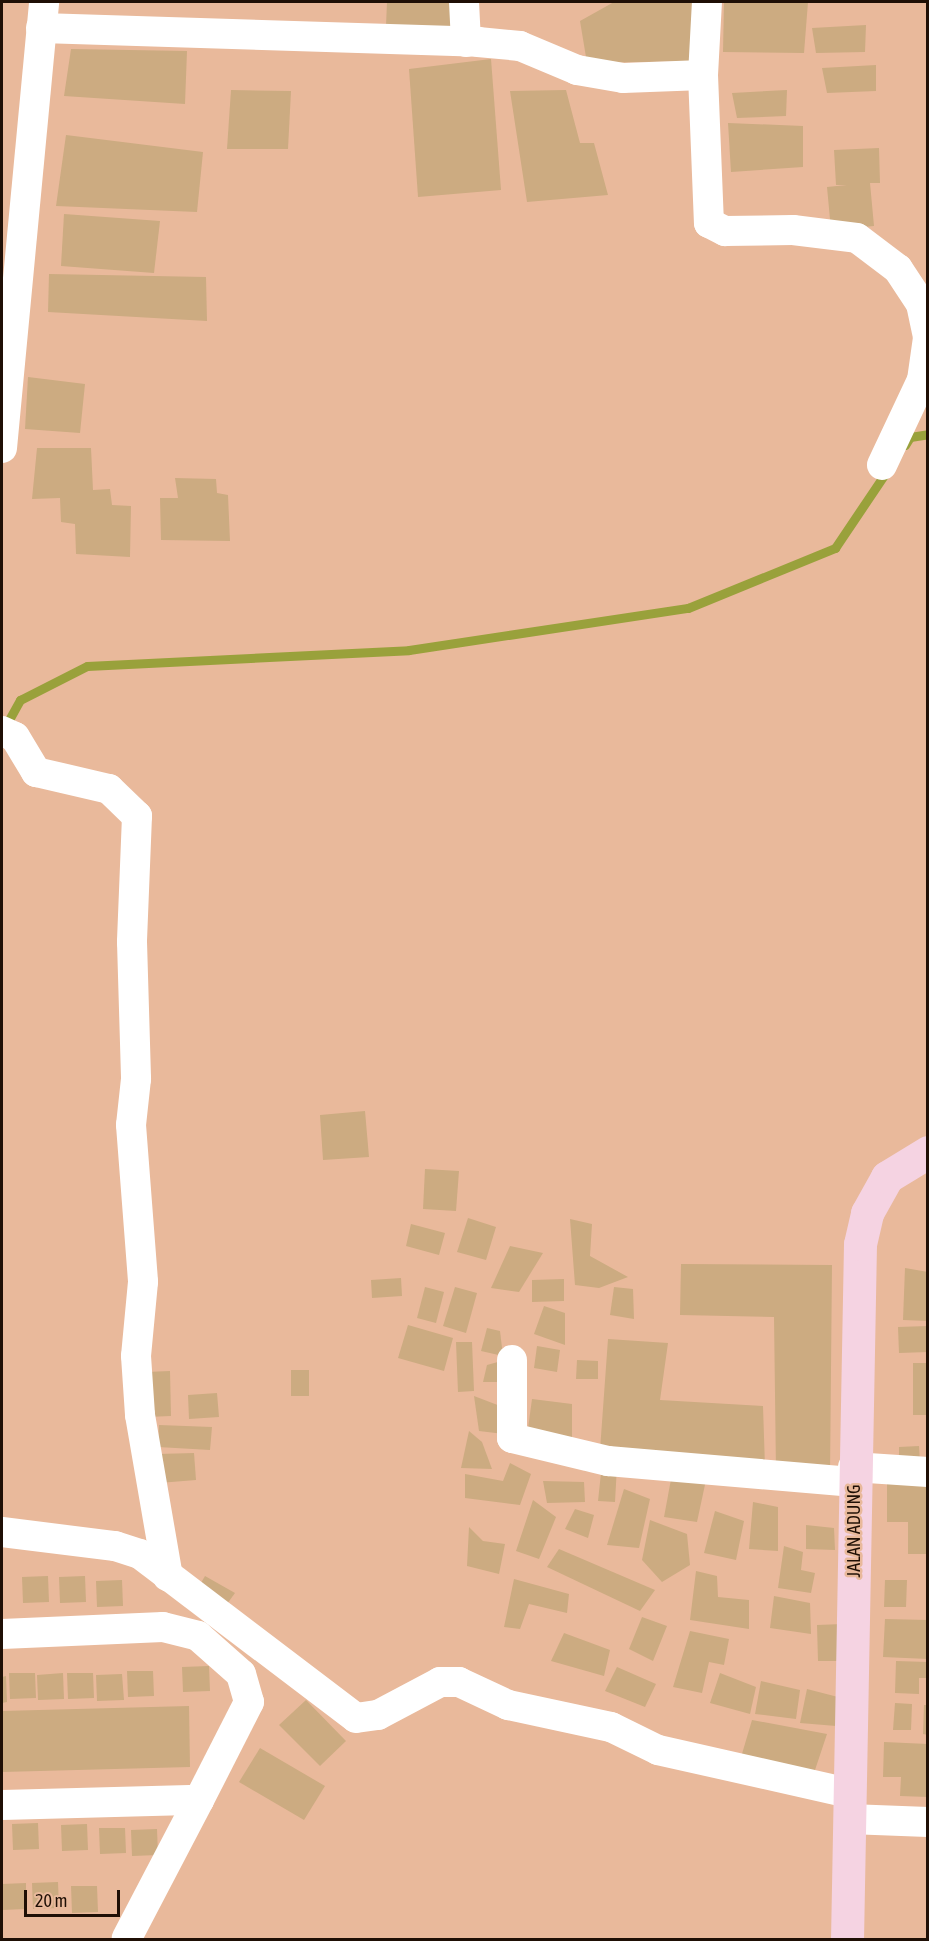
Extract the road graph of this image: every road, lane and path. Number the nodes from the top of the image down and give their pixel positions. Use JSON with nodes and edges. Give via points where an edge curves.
{"nodes":[{"id":1,"x":464,"y":2,"type":"edge"},
{"id":2,"x":707,"y":2,"type":"edge"},
{"id":3,"x":43,"y":15,"type":"edge"},
{"id":4,"x":466,"y":42,"type":"junction"},
{"id":5,"x":704,"y":75,"type":"junction"},
{"id":6,"x":927,"y":338,"type":"edge"},
{"id":7,"x":7,"y":345,"type":"edge"},
{"id":8,"x":2,"y":448,"type":"edge"},
{"id":9,"x":882,"y":465,"type":"dead end"},
{"id":10,"x":8,"y":734,"type":"edge"},
{"id":11,"x":927,"y":1152,"type":"edge"},
{"id":12,"x":512,"y":1360,"type":"dead end"},
{"id":13,"x":927,"y":1472,"type":"edge"},
{"id":14,"x":854,"y":1474,"type":"junction"},
{"id":15,"x":2,"y":1532,"type":"edge"},
{"id":16,"x":168,"y":1577,"type":"junction"},
{"id":17,"x":2,"y":1634,"type":"edge"},
{"id":18,"x":199,"y":1800,"type":"junction"},
{"id":19,"x":2,"y":1805,"type":"edge"},
{"id":20,"x":849,"y":1806,"type":"junction"},
{"id":21,"x":927,"y":1822,"type":"edge"},
{"id":22,"x":125,"y":1939,"type":"edge"},
{"id":23,"x":847,"y":1940,"type":"edge"}],
"edges":[{"from":1,"to":4,"type":"street"},
{"from":2,"to":5,"type":"street"},
{"from":3,"to":4,"type":"street"},
{"from":3,"to":7,"type":"street"},
{"from":4,"to":5,"type":"street","via":[[520,46],[577,70],[623,78]]},
{"from":5,"to":6,"type":"street","via":[[709,223],[725,231],[793,230],[857,238],[898,269],[921,304]]},
{"from":6,"to":9,"type":"street","via":[[922,380]]},
{"from":7,"to":8,"type":"street"},
{"from":10,"to":16,"type":"street","via":[[36,772],[109,789],[136,816],[132,942],[136,1079],[131,1125],[142,1282],[136,1356],[140,1415]]},
{"from":11,"to":14,"type":"main road","name":"JALAN ADUNG","via":[[887,1177],[867,1213],[860,1244]]},
{"from":12,"to":14,"type":"street","via":[[512,1438],[608,1461]]},
{"from":13,"to":14,"type":"street"},
{"from":14,"to":20,"type":"main road","name":"JALAN ADUNG"},
{"from":15,"to":16,"type":"street","via":[[115,1546],[140,1554]]},
{"from":16,"to":20,"type":"street","via":[[292,1664],[356,1718],[378,1714],[440,1682],[459,1682],[508,1705],[611,1727],[658,1750]]},
{"from":17,"to":18,"type":"street","via":[[164,1627],[198,1636],[241,1674],[249,1702]]},
{"from":18,"to":19,"type":"street"},
{"from":18,"to":22,"type":"street"},
{"from":20,"to":21,"type":"street"},
{"from":20,"to":23,"type":"main road","name":"JALAN ADUNG"}]}
